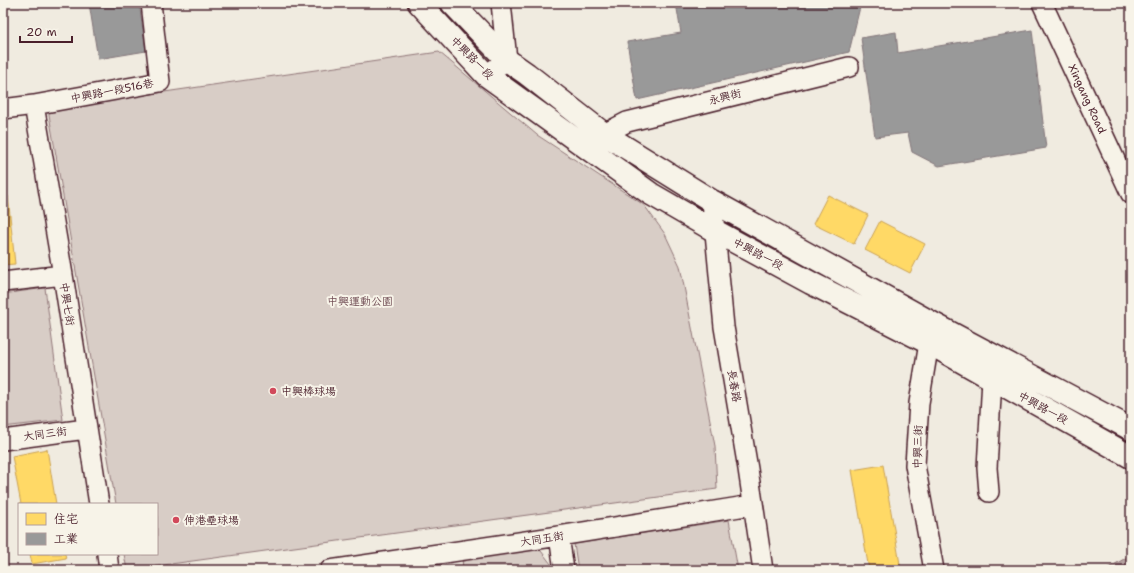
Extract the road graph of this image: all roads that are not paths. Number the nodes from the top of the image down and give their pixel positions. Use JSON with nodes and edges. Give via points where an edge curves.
{"nodes":[{"id":1,"x":151,"y":3,"type":"edge"},
{"id":2,"x":419,"y":3,"type":"edge"},
{"id":3,"x":452,"y":3,"type":"edge"},
{"id":4,"x":501,"y":3,"type":"edge"},
{"id":5,"x":1042,"y":3,"type":"edge"},
{"id":6,"x":507,"y":60,"type":"junction"},
{"id":7,"x":849,"y":67,"type":"dead end"},
{"id":8,"x":486,"y":75,"type":"junction"},
{"id":9,"x":34,"y":105,"type":"junction"},
{"id":10,"x":3,"y":109,"type":"edge"},
{"id":11,"x":604,"y":134,"type":"junction"},
{"id":12,"x":1131,"y":194,"type":"edge"},
{"id":13,"x":712,"y":201,"type":"junction"},
{"id":14,"x":715,"y":231,"type":"junction"},
{"id":15,"x":63,"y":275,"type":"junction"},
{"id":16,"x":3,"y":282,"type":"edge"},
{"id":17,"x":931,"y":334,"type":"junction"},
{"id":18,"x":992,"y":379,"type":"junction"},
{"id":19,"x":86,"y":429,"type":"junction"},
{"id":20,"x":1131,"y":429,"type":"edge"},
{"id":21,"x":3,"y":440,"type":"edge"},
{"id":22,"x":1131,"y":457,"type":"edge"},
{"id":23,"x":989,"y":492,"type":"dead end"},
{"id":24,"x":99,"y":503,"type":"edge"},
{"id":25,"x":752,"y":505,"type":"junction"},
{"id":26,"x":559,"y":536,"type":"junction"},
{"id":27,"x":107,"y":555,"type":"edge"},
{"id":28,"x":110,"y":570,"type":"edge"},
{"id":29,"x":330,"y":570,"type":"edge"},
{"id":30,"x":564,"y":570,"type":"edge"},
{"id":31,"x":763,"y":570,"type":"edge"},
{"id":32,"x":934,"y":570,"type":"edge"}],
"edges":[{"from":1,"to":9,"type":"street","name":"中興路一段516巷","via":[[160,82]]},
{"from":2,"to":8,"type":"main road","name":"中興路一段"},
{"from":3,"to":6,"type":"main road","name":"中興路一段"},
{"from":4,"to":6,"type":"street"},
{"from":5,"to":12,"type":"street","name":"Xingang Road"},
{"from":6,"to":8,"type":"street"},
{"from":6,"to":11,"type":"main road","name":"中興路一段"},
{"from":7,"to":11,"type":"street","name":"永興街","via":[[627,122]]},
{"from":8,"to":14,"type":"main road","name":"中興路一段","via":[[651,194]]},
{"from":9,"to":10,"type":"street"},
{"from":9,"to":15,"type":"street","name":"中興七街"},
{"from":11,"to":13,"type":"main road","name":"中興路一段"},
{"from":13,"to":14,"type":"street","name":"長春路"},
{"from":13,"to":17,"type":"main road","name":"中興路一段"},
{"from":14,"to":17,"type":"main road","name":"中興路一段","via":[[811,283]]},
{"from":14,"to":25,"type":"street","name":"長春路","via":[[724,327]]},
{"from":15,"to":16,"type":"street"},
{"from":15,"to":19,"type":"street","name":"中興七街"},
{"from":17,"to":18,"type":"main road","name":"中興路一段"},
{"from":17,"to":20,"type":"main road","name":"中興路一段"},
{"from":17,"to":32,"type":"street","name":"中興三街","via":[[919,403],[915,466]]},
{"from":18,"to":22,"type":"main road","name":"中興路一段"},
{"from":18,"to":23,"type":"street","via":[[987,468]]},
{"from":19,"to":21,"type":"street","name":"大同三街"},
{"from":19,"to":24,"type":"street","name":"中興七街"},
{"from":25,"to":26,"type":"street","name":"大同五街"},
{"from":25,"to":31,"type":"street","name":"長春路"},
{"from":26,"to":29,"type":"street","name":"大同五街"},
{"from":26,"to":30,"type":"street"},
{"from":27,"to":28,"type":"street"}]}
